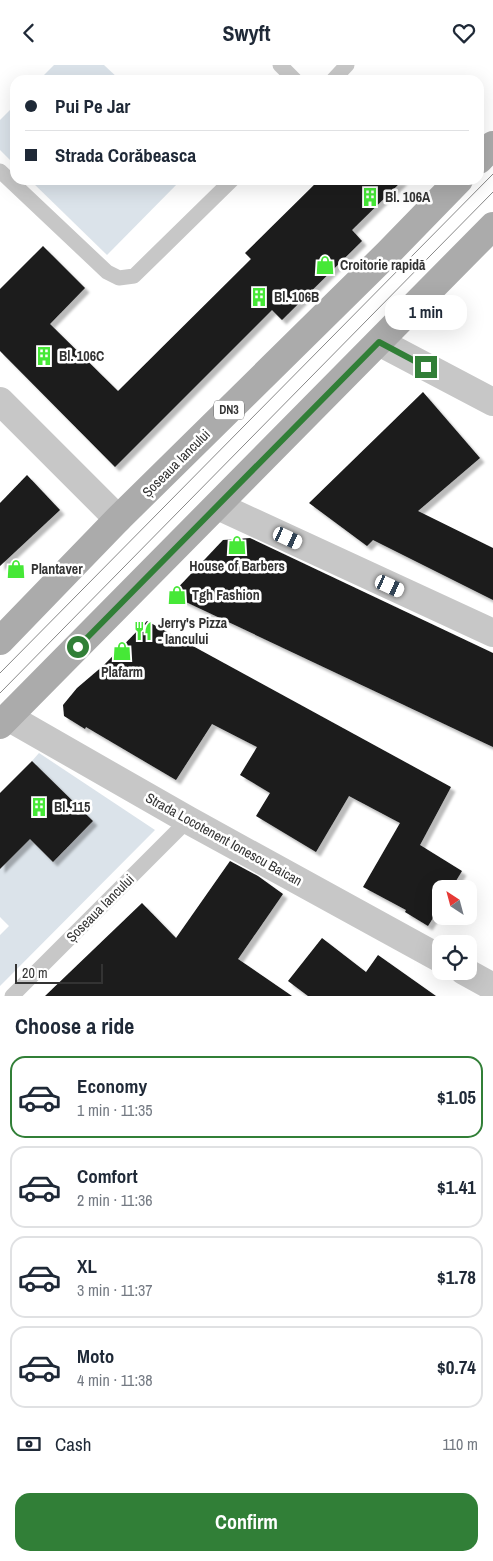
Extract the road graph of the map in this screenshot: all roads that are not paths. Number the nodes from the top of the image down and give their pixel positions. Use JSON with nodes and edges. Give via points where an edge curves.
{"nodes":[{"id":1,"x":280,"y":65,"type":"edge"},
{"id":2,"x":348,"y":65,"type":"edge"},
{"id":3,"x":290,"y":75,"type":"edge"},
{"id":4,"x":338,"y":75,"type":"edge"},
{"id":5,"x":493,"y":145,"type":"edge"},
{"id":6,"x":484,"y":155,"type":"edge"},
{"id":7,"x":0,"y":171,"type":"edge"},
{"id":8,"x":10,"y":180,"type":"edge"},
{"id":9,"x":15,"y":185,"type":"edge"},
{"id":10,"x":227,"y":185,"type":"edge"},
{"id":11,"x":454,"y":185,"type":"edge"},
{"id":12,"x":493,"y":226,"type":"edge"},
{"id":13,"x":379,"y":342,"type":"junction"},
{"id":14,"x":0,"y":401,"type":"edge"},
{"id":15,"x":493,"y":402,"type":"edge"},
{"id":16,"x":218,"y":506,"type":"junction"},
{"id":17,"x":118,"y":519,"type":"junction"},
{"id":18,"x":493,"y":633,"type":"edge"},
{"id":19,"x":0,"y":641,"type":"edge"},
{"id":20,"x":4,"y":721,"type":"edge"},
{"id":21,"x":188,"y":820,"type":"junction"},
{"id":22,"x":432,"y":954,"type":"edge"},
{"id":23,"x":477,"y":978,"type":"edge"},
{"id":24,"x":493,"y":987,"type":"edge"},
{"id":25,"x":12,"y":996,"type":"edge"}],
"edges":[{"from":1,"to":3,"type":"lane"},
{"from":2,"to":4,"type":"lane"},
{"from":5,"to":6,"type":"main road"},
{"from":7,"to":8,"type":"lane"},
{"from":9,"to":10,"type":"lane","via":[[107,272],[119,278],[134,276]]},
{"from":11,"to":17,"type":"main road","name":"Șoseaua Iancului","number":"DN3"},
{"from":12,"to":13,"type":"main road"},
{"from":13,"to":15,"type":"street"},
{"from":13,"to":16,"type":"main road"},
{"from":14,"to":17,"type":"street"},
{"from":16,"to":18,"type":"street"},
{"from":16,"to":20,"type":"main road"},
{"from":17,"to":19,"type":"main road","name":"Șoseaua Iancului","number":"DN3"},
{"from":20,"to":21,"type":"street","name":"Strada Locotenent Ionescu Baican"},
{"from":21,"to":22,"type":"street","name":"Strada Locotenent Ionescu Baican"},
{"from":21,"to":25,"type":"lane","name":"Șoseaua Iancului"},
{"from":23,"to":24,"type":"street"}]}
